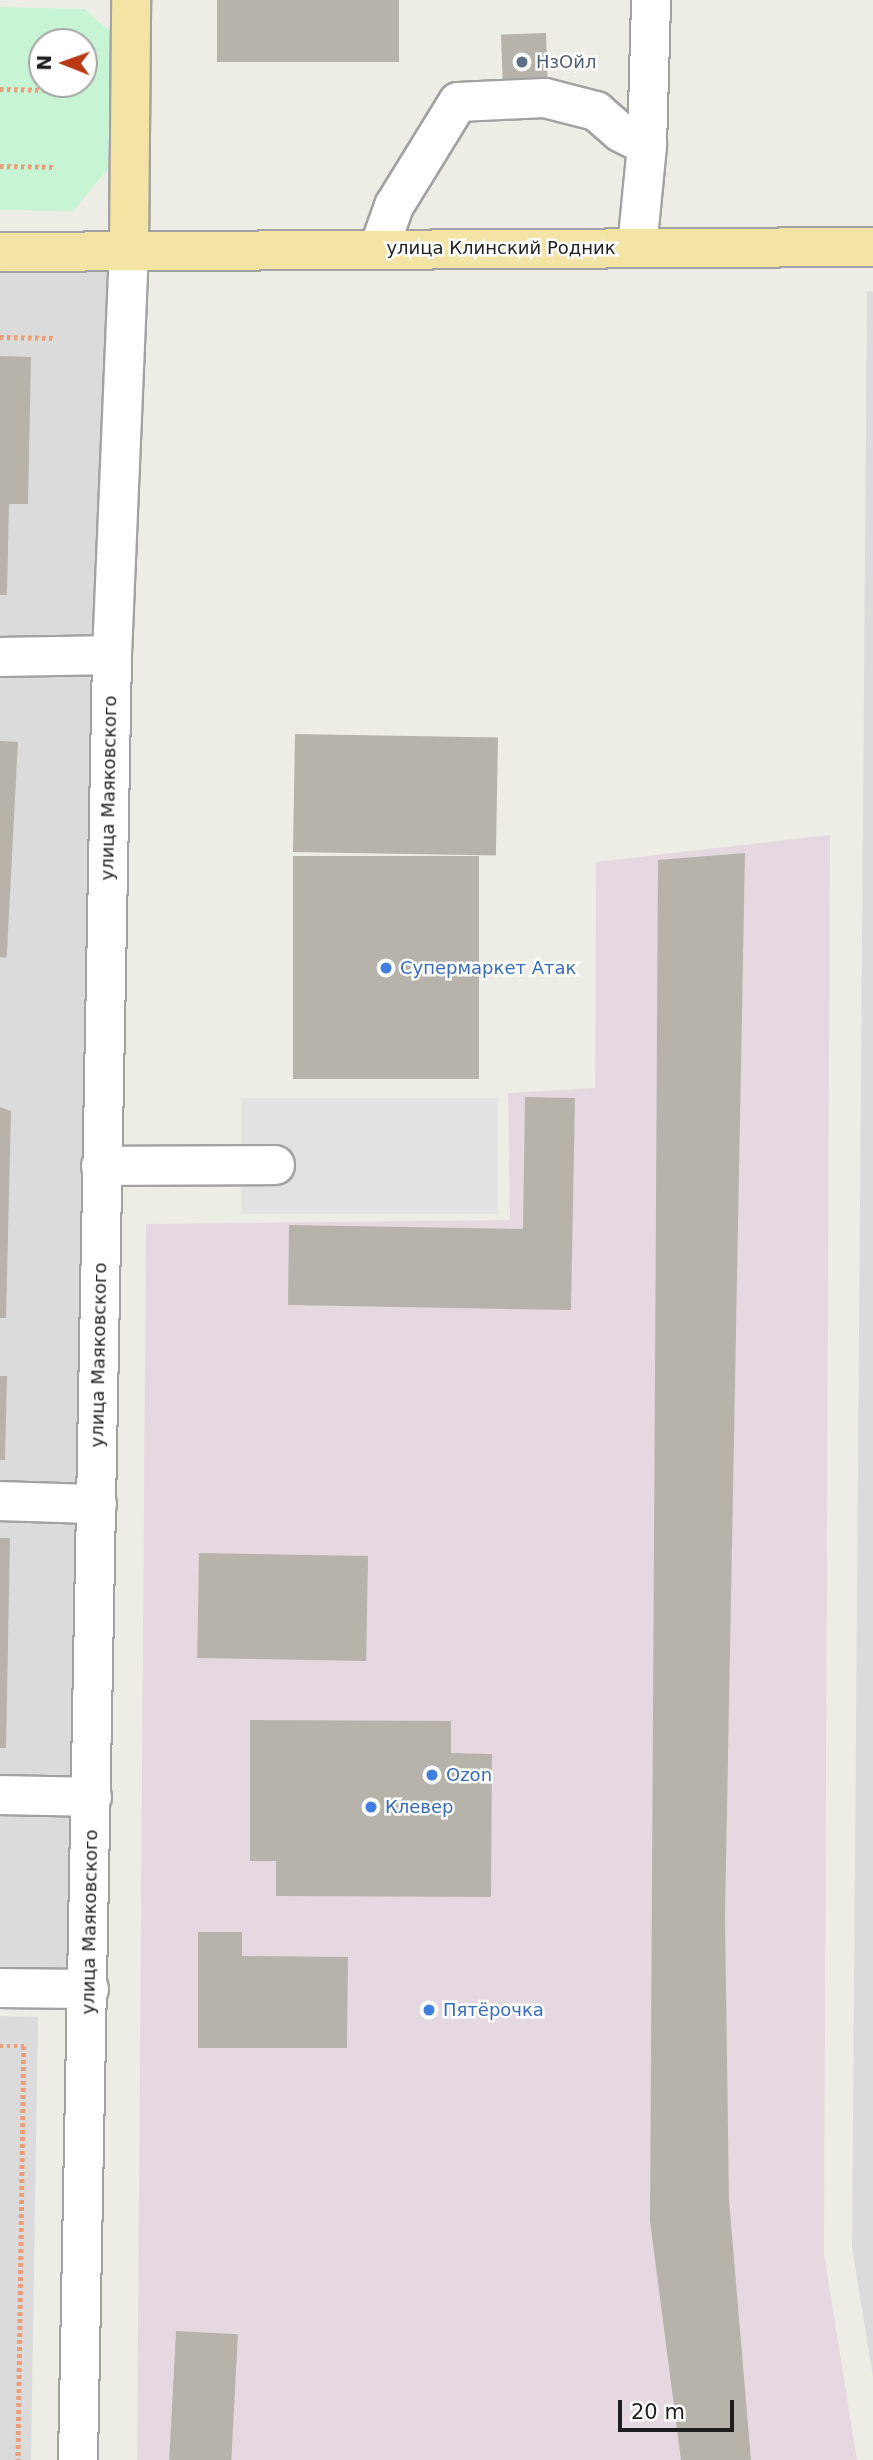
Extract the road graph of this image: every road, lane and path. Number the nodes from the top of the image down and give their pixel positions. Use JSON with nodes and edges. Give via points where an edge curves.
{"nodes":[{"id":1,"x":131,"y":0,"type":"edge"},
{"id":2,"x":651,"y":0,"type":"edge"},
{"id":3,"x":0,"y":89,"type":"edge"},
{"id":4,"x":28,"y":90,"type":"edge"},
{"id":5,"x":647,"y":146,"type":"junction"},
{"id":6,"x":0,"y":166,"type":"edge"},
{"id":7,"x":56,"y":167,"type":"dead end"},
{"id":8,"x":871,"y":245,"type":"edge"},
{"id":9,"x":379,"y":248,"type":"junction"},
{"id":10,"x":637,"y":248,"type":"junction"},
{"id":11,"x":129,"y":250,"type":"junction"},
{"id":12,"x":0,"y":252,"type":"edge"},
{"id":13,"x":0,"y":337,"type":"edge"},
{"id":14,"x":54,"y":338,"type":"dead end"},
{"id":15,"x":112,"y":655,"type":"junction"},
{"id":16,"x":0,"y":657,"type":"edge"},
{"id":17,"x":275,"y":1165,"type":"dead end"},
{"id":18,"x":101,"y":1166,"type":"junction"},
{"id":19,"x":0,"y":1501,"type":"edge"},
{"id":20,"x":97,"y":1504,"type":"junction"},
{"id":21,"x":0,"y":1795,"type":"edge"},
{"id":22,"x":92,"y":1797,"type":"junction"},
{"id":23,"x":0,"y":1988,"type":"edge"},
{"id":24,"x":89,"y":1989,"type":"junction"},
{"id":25,"x":0,"y":2046,"type":"edge"},
{"id":26,"x":18,"y":2460,"type":"edge"},
{"id":27,"x":78,"y":2460,"type":"edge"}],
"edges":[{"from":1,"to":11,"type":"main road"},
{"from":2,"to":5,"type":"street"},
{"from":3,"to":4,"type":"path"},
{"from":5,"to":9,"type":"street","via":[[596,111],[545,98],[458,102],[394,206]]},
{"from":5,"to":10,"type":"street"},
{"from":6,"to":7,"type":"path"},
{"from":8,"to":10,"type":"main road","name":"улица Клинский Родник"},
{"from":9,"to":10,"type":"main road","name":"улица Клинский Родник"},
{"from":9,"to":11,"type":"main road","name":"улица Клинский Родник"},
{"from":11,"to":12,"type":"main road","name":"улица Клинский Родник"},
{"from":11,"to":15,"type":"street","name":"улица Маяковского"},
{"from":13,"to":14,"type":"path"},
{"from":15,"to":16,"type":"street"},
{"from":15,"to":18,"type":"street","name":"улица Маяковского"},
{"from":17,"to":18,"type":"street"},
{"from":18,"to":20,"type":"street","name":"улица Маяковского"},
{"from":19,"to":20,"type":"street"},
{"from":20,"to":22,"type":"street","name":"улица Маяковского"},
{"from":21,"to":22,"type":"street"},
{"from":22,"to":24,"type":"street","name":"улица Маяковского"},
{"from":23,"to":24,"type":"street"},
{"from":24,"to":27,"type":"street","name":"улица Маяковского"},
{"from":25,"to":26,"type":"path","via":[[24,2046]]}]}
